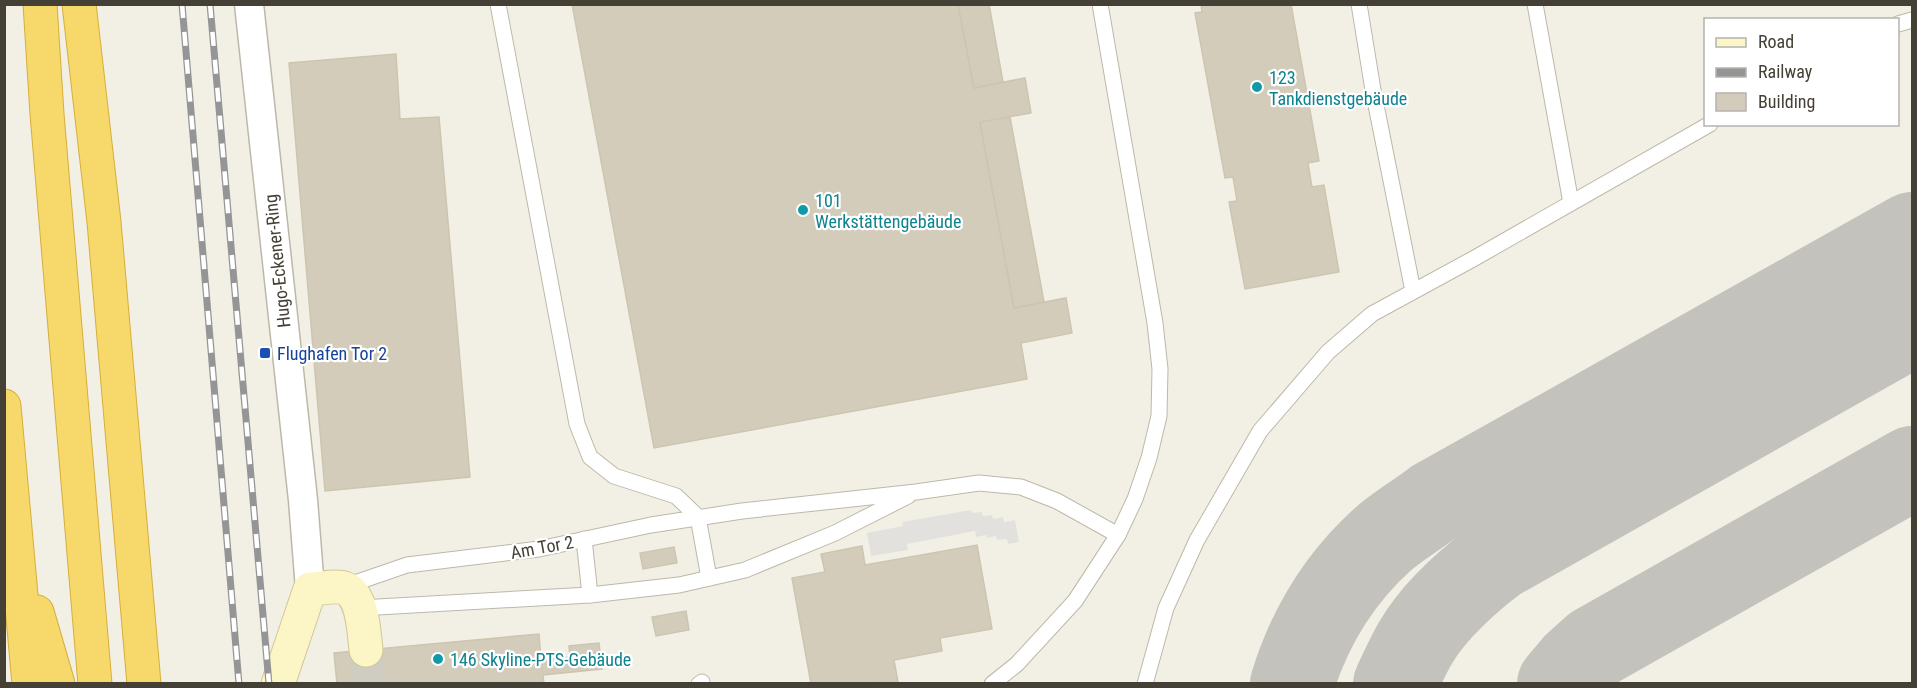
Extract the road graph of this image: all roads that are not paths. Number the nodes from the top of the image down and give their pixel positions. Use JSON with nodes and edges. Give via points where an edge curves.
{"nodes":[{"id":1,"x":40,"y":4,"type":"edge"},
{"id":2,"x":80,"y":4,"type":"edge"},
{"id":3,"x":249,"y":4,"type":"edge"},
{"id":4,"x":498,"y":4,"type":"edge"},
{"id":5,"x":1100,"y":4,"type":"edge"},
{"id":6,"x":1359,"y":4,"type":"edge"},
{"id":7,"x":1535,"y":4,"type":"edge"},
{"id":8,"x":1706,"y":126,"type":"edge"},
{"id":9,"x":1571,"y":203,"type":"junction"},
{"id":10,"x":1413,"y":291,"type":"junction"},
{"id":11,"x":4,"y":406,"type":"edge"},
{"id":12,"x":916,"y":492,"type":"junction"},
{"id":13,"x":698,"y":518,"type":"junction"},
{"id":14,"x":1118,"y":535,"type":"junction"},
{"id":15,"x":584,"y":539,"type":"junction"},
{"id":16,"x":17,"y":544,"type":"junction"},
{"id":17,"x":709,"y":579,"type":"junction"},
{"id":18,"x":310,"y":590,"type":"junction"},
{"id":19,"x":590,"y":595,"type":"junction"},
{"id":20,"x":351,"y":597,"type":"junction"},
{"id":21,"x":366,"y":650,"type":"tunnel mouth"},
{"id":22,"x":29,"y":684,"type":"edge"},
{"id":23,"x":57,"y":684,"type":"edge"},
{"id":24,"x":95,"y":684,"type":"edge"},
{"id":25,"x":144,"y":684,"type":"edge"},
{"id":26,"x":278,"y":684,"type":"edge"},
{"id":27,"x":992,"y":684,"type":"edge"},
{"id":28,"x":1145,"y":684,"type":"edge"}],
"edges":[{"from":1,"to":24,"type":"highway"},
{"from":2,"to":25,"type":"highway","via":[[105,222]]},
{"from":3,"to":18,"type":"street","name":"Hugo-Eckener-Ring"},
{"from":4,"to":13,"type":"lane","via":[[577,424],[590,457],[614,476],[676,496]]},
{"from":5,"to":14,"type":"lane","via":[[1160,369],[1159,416],[1149,458]]},
{"from":6,"to":10,"type":"lane"},
{"from":7,"to":9,"type":"lane"},
{"from":8,"to":9,"type":"lane"},
{"from":9,"to":10,"type":"lane"},
{"from":10,"to":28,"type":"lane","via":[[1372,314],[1328,352],[1260,431],[1197,540],[1166,608]]},
{"from":11,"to":16,"type":"highway"},
{"from":12,"to":13,"type":"lane","name":"Am Tor 2"},
{"from":12,"to":14,"type":"lane","name":"Am Tor 2","via":[[980,483],[1021,487],[1057,501]]},
{"from":12,"to":17,"type":"lane","via":[[835,533],[745,570]]},
{"from":13,"to":15,"type":"lane","name":"Am Tor 2"},
{"from":13,"to":17,"type":"lane"},
{"from":14,"to":27,"type":"lane","via":[[1075,601],[1017,664]]},
{"from":15,"to":19,"type":"lane"},
{"from":15,"to":20,"type":"lane","name":"Am Tor 2","via":[[539,549],[407,565]]},
{"from":16,"to":22,"type":"highway"},
{"from":16,"to":23,"type":"highway"},
{"from":17,"to":19,"type":"lane"},
{"from":18,"to":20,"type":"street"},
{"from":18,"to":26,"type":"street","name":"Hugo-Eckener-Ring"},
{"from":19,"to":20,"type":"lane"},
{"from":20,"to":21,"type":"street"}]}
